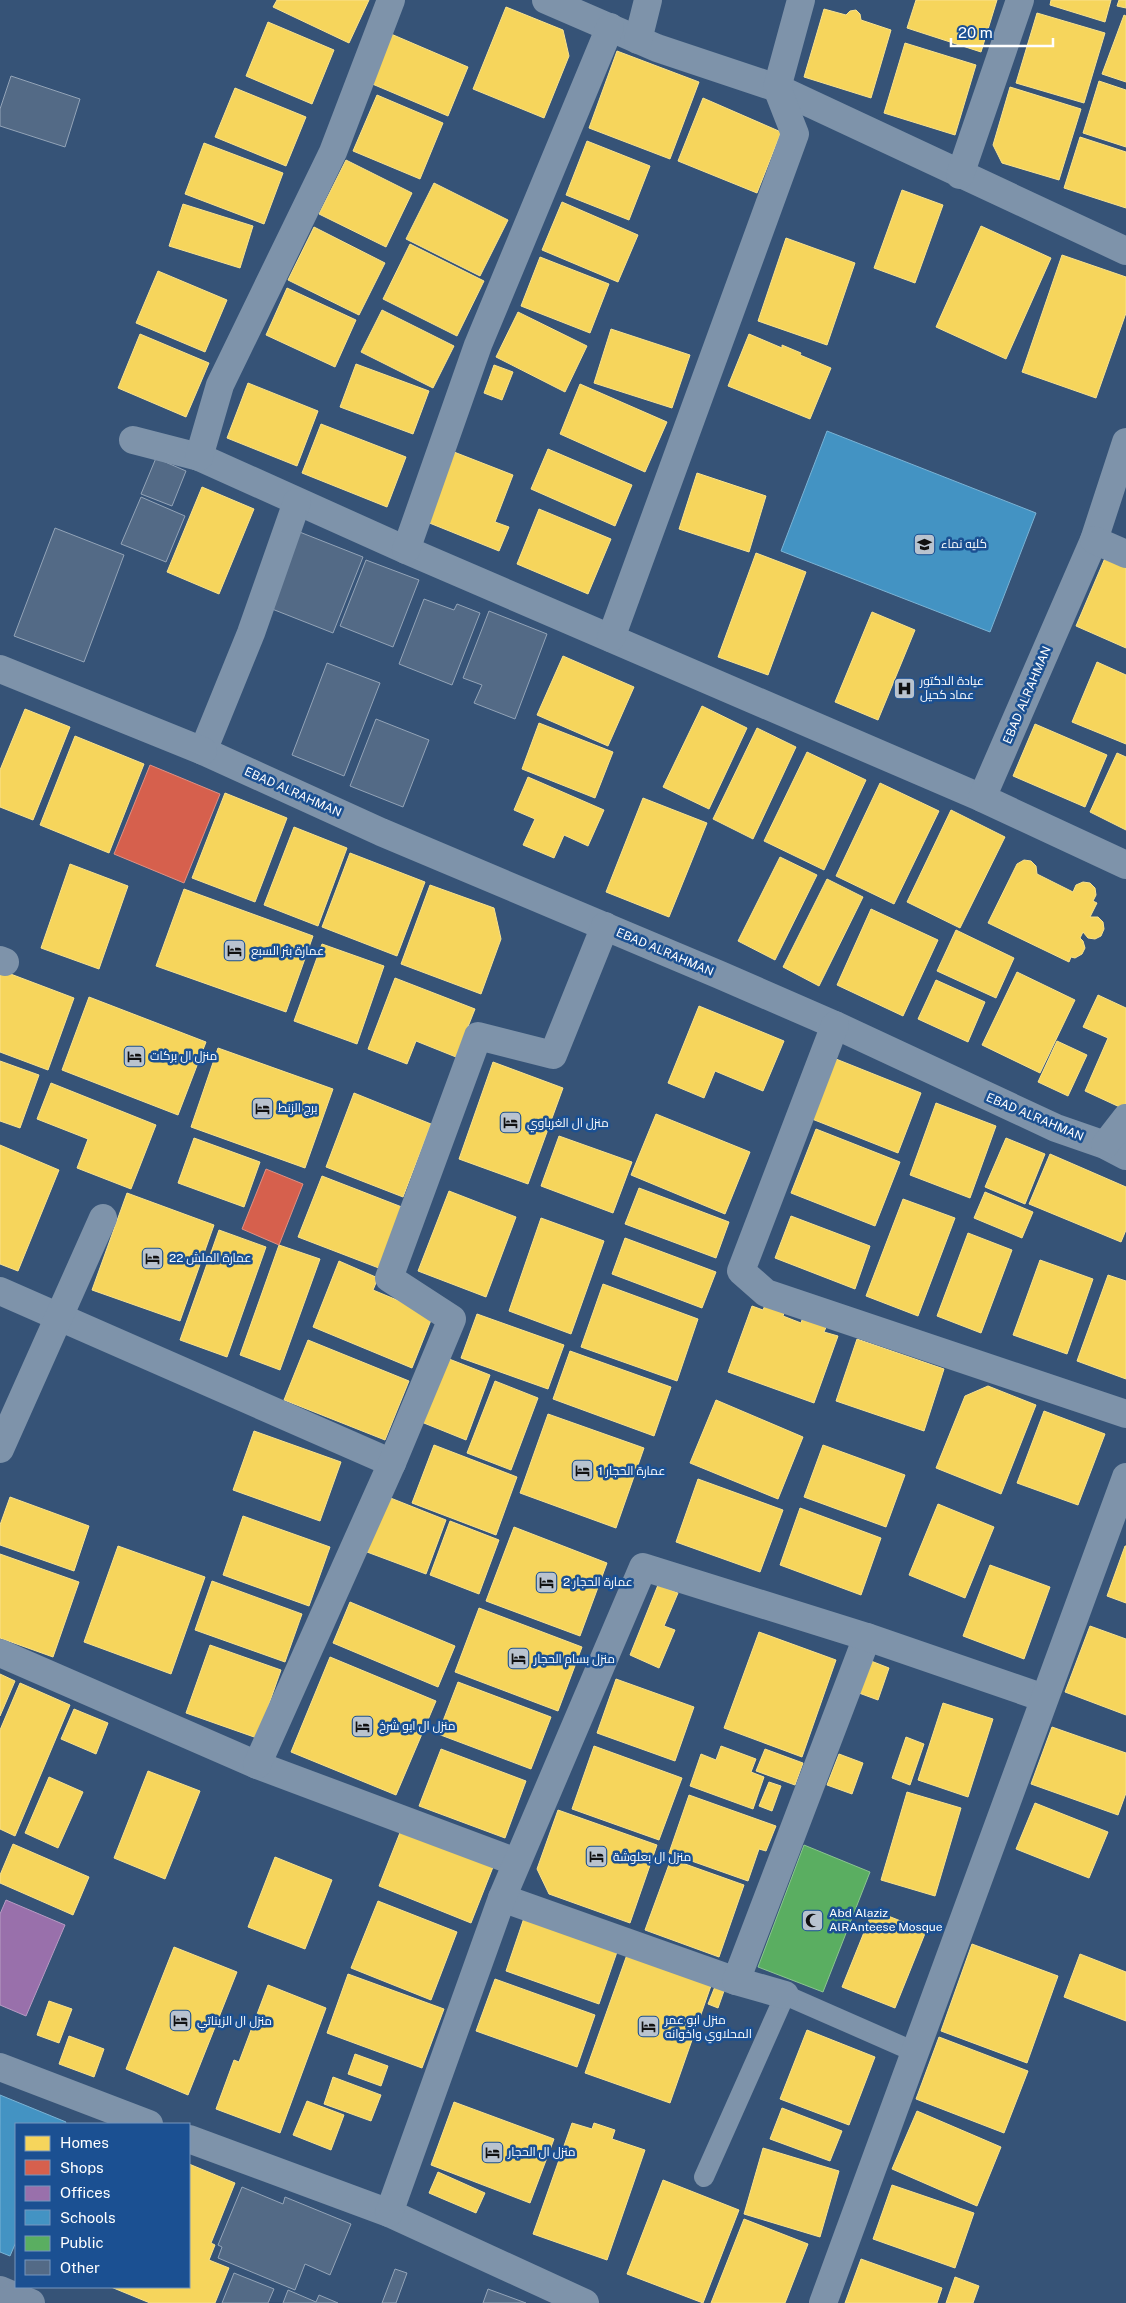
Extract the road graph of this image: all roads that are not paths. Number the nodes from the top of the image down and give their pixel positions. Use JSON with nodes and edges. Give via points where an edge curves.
{"nodes":[{"id":1,"x":391,"y":0,"type":"edge"},
{"id":2,"x":546,"y":0,"type":"edge"},
{"id":3,"x":648,"y":0,"type":"edge"},
{"id":4,"x":801,"y":0,"type":"edge"},
{"id":5,"x":1020,"y":0,"type":"edge"},
{"id":6,"x":610,"y":27,"type":"junction"},
{"id":7,"x":638,"y":40,"type":"junction"},
{"id":8,"x":778,"y":88,"type":"junction"},
{"id":9,"x":960,"y":175,"type":"junction"},
{"id":10,"x":1126,"y":251,"type":"edge"},
{"id":11,"x":133,"y":440,"type":"dead end"},
{"id":12,"x":1126,"y":442,"type":"edge"},
{"id":13,"x":199,"y":458,"type":"junction"},
{"id":14,"x":297,"y":502,"type":"junction"},
{"id":15,"x":1094,"y":540,"type":"junction"},
{"id":16,"x":406,"y":550,"type":"junction"},
{"id":17,"x":1126,"y":554,"type":"edge"},
{"id":18,"x":611,"y":638,"type":"junction"},
{"id":19,"x":0,"y":668,"type":"edge"},
{"id":20,"x":203,"y":751,"type":"junction"},
{"id":21,"x":982,"y":798,"type":"junction"},
{"id":22,"x":1126,"y":865,"type":"edge"},
{"id":23,"x":605,"y":926,"type":"junction"},
{"id":24,"x":835,"y":1025,"type":"junction"},
{"id":25,"x":1126,"y":1118,"type":"edge"},
{"id":26,"x":1115,"y":1151,"type":"edge"},
{"id":27,"x":103,"y":1218,"type":"dead end"},
{"id":28,"x":0,"y":1291,"type":"edge"},
{"id":29,"x":59,"y":1316,"type":"junction"},
{"id":30,"x":1126,"y":1414,"type":"edge"},
{"id":31,"x":0,"y":1449,"type":"edge"},
{"id":32,"x":392,"y":1463,"type":"junction"},
{"id":33,"x":1126,"y":1477,"type":"edge"},
{"id":34,"x":867,"y":1637,"type":"junction"},
{"id":35,"x":0,"y":1653,"type":"edge"},
{"id":36,"x":1044,"y":1698,"type":"junction"},
{"id":37,"x":257,"y":1765,"type":"junction"},
{"id":38,"x":516,"y":1862,"type":"junction"},
{"id":39,"x":502,"y":1898,"type":"junction"},
{"id":40,"x":736,"y":1982,"type":"junction"},
{"id":41,"x":785,"y":1995,"type":"junction"},
{"id":42,"x":915,"y":2052,"type":"junction"},
{"id":43,"x":0,"y":2067,"type":"edge"},
{"id":44,"x":146,"y":2123,"type":"edge"},
{"id":45,"x":190,"y":2139,"type":"edge"},
{"id":46,"x":704,"y":2177,"type":"dead end"},
{"id":47,"x":389,"y":2213,"type":"junction"},
{"id":48,"x":0,"y":2290,"type":"edge"},
{"id":49,"x":31,"y":2303,"type":"edge"},
{"id":50,"x":585,"y":2303,"type":"edge"},
{"id":51,"x":823,"y":2303,"type":"edge"}],
"edges":[{"from":1,"to":13,"type":"street","via":[[333,152],[220,385]]},
{"from":2,"to":6,"type":"street"},
{"from":3,"to":7,"type":"street"},
{"from":4,"to":8,"type":"street"},
{"from":5,"to":9,"type":"street"},
{"from":6,"to":7,"type":"street"},
{"from":6,"to":16,"type":"street","via":[[478,345]]},
{"from":7,"to":8,"type":"street"},
{"from":8,"to":9,"type":"street"},
{"from":8,"to":18,"type":"street","via":[[795,134]]},
{"from":9,"to":10,"type":"street"},
{"from":11,"to":13,"type":"street"},
{"from":12,"to":15,"type":"street","name":"EBAD ALRAHMAN"},
{"from":13,"to":14,"type":"street"},
{"from":14,"to":16,"type":"street"},
{"from":14,"to":20,"type":"street","via":[[251,633]]},
{"from":15,"to":17,"type":"street"},
{"from":15,"to":21,"type":"street","name":"EBAD ALRAHMAN"},
{"from":16,"to":18,"type":"street"},
{"from":18,"to":21,"type":"street"},
{"from":19,"to":20,"type":"street","name":"EBAD ALRAHMAN"},
{"from":20,"to":23,"type":"street","name":"EBAD ALRAHMAN","via":[[381,832]]},
{"from":21,"to":22,"type":"street"},
{"from":23,"to":24,"type":"street","name":"EBAD ALRAHMAN"},
{"from":23,"to":32,"type":"street","via":[[553,1055],[478,1036],[389,1278],[452,1319]]},
{"from":24,"to":26,"type":"street","name":"EBAD ALRAHMAN","via":[[1056,1128]]},
{"from":24,"to":30,"type":"street","via":[[741,1271],[766,1293]]},
{"from":25,"to":26,"type":"street"},
{"from":27,"to":29,"type":"street"},
{"from":28,"to":29,"type":"street"},
{"from":29,"to":31,"type":"street"},
{"from":29,"to":32,"type":"street"},
{"from":32,"to":37,"type":"street"},
{"from":33,"to":36,"type":"street"},
{"from":34,"to":36,"type":"street"},
{"from":34,"to":38,"type":"street","via":[[643,1567]]},
{"from":34,"to":40,"type":"street"},
{"from":35,"to":37,"type":"street"},
{"from":36,"to":42,"type":"street"},
{"from":37,"to":38,"type":"street"},
{"from":38,"to":39,"type":"street"},
{"from":39,"to":40,"type":"street"},
{"from":39,"to":47,"type":"street"},
{"from":40,"to":41,"type":"street"},
{"from":41,"to":42,"type":"lane"},
{"from":41,"to":46,"type":"lane"},
{"from":42,"to":51,"type":"street"},
{"from":43,"to":44,"type":"street"},
{"from":45,"to":47,"type":"street"},
{"from":47,"to":50,"type":"street"},
{"from":48,"to":49,"type":"main road"}]}
